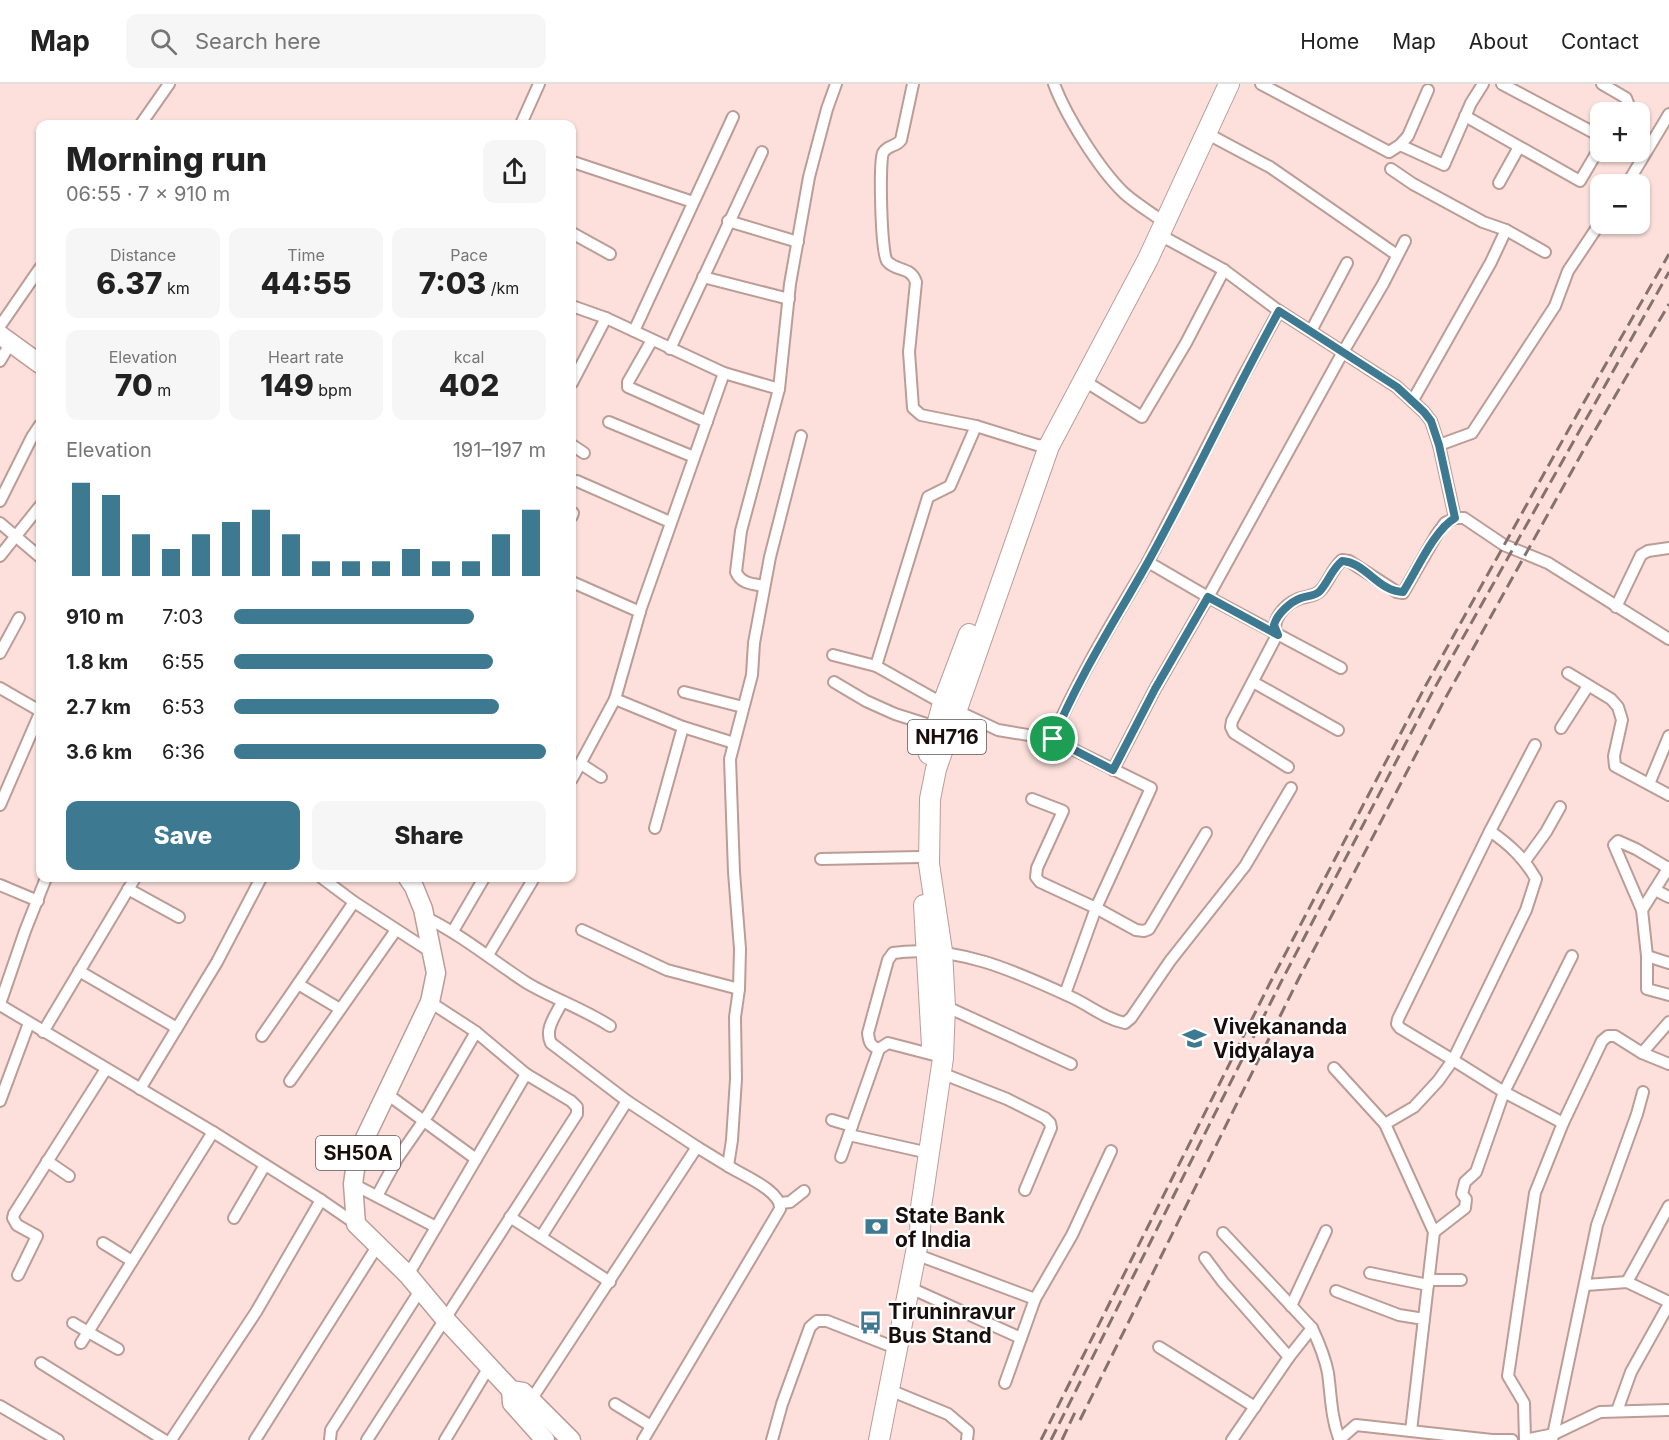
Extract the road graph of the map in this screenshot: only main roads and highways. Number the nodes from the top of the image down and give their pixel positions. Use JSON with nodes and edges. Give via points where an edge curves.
{"nodes":[{"id":1,"x":1217,"y":84,"type":"edge"},
{"id":2,"x":1229,"y":84,"type":"edge"},
{"id":3,"x":1160,"y":224,"type":"junction"},
{"id":4,"x":5,"y":339,"type":"edge"},
{"id":5,"x":36,"y":361,"type":"edge"},
{"id":6,"x":1043,"y":446,"type":"junction"},
{"id":7,"x":950,"y":707,"type":"junction"},
{"id":8,"x":415,"y":882,"type":"edge"},
{"id":9,"x":934,"y":951,"type":"junction"},
{"id":10,"x":939,"y":1062,"type":"junction"},
{"id":11,"x":884,"y":1389,"type":"junction"},
{"id":12,"x":511,"y":1390,"type":"junction"},
{"id":13,"x":545,"y":1440,"type":"edge"},
{"id":14,"x":572,"y":1440,"type":"edge"},
{"id":15,"x":871,"y":1440,"type":"edge"},
{"id":16,"x":879,"y":1440,"type":"edge"}],
"edges":[{"from":1,"to":3,"type":"highway","number":"NH716"},
{"from":2,"to":3,"type":"highway","number":"NH716"},
{"from":3,"to":6,"type":"highway","number":"NH716"},
{"from":3,"to":6,"type":"highway","number":"NH716","via":[[1083,380]]},
{"from":4,"to":5,"type":"main road"},
{"from":6,"to":7,"type":"highway","number":"NH716"},
{"from":7,"to":9,"type":"highway","number":"NH716","via":[[930,799]]},
{"from":7,"to":9,"type":"highway","number":"NH716","via":[[936,727],[920,795],[920,857]]},
{"from":8,"to":12,"type":"main road","number":"SH50A","via":[[436,973],[430,1002],[357,1155],[353,1184],[356,1224],[408,1275]]},
{"from":9,"to":10,"type":"highway","number":"NH716"},
{"from":9,"to":10,"type":"highway","number":"NH716","via":[[945,1006]]},
{"from":10,"to":11,"type":"highway","number":"NH716","via":[[920,1151]]},
{"from":10,"to":11,"type":"highway","number":"NH716","via":[[915,1254]]},
{"from":11,"to":15,"type":"highway","number":"NH716"},
{"from":11,"to":16,"type":"highway","number":"NH716"},
{"from":12,"to":13,"type":"main road","via":[[512,1402]]},
{"from":12,"to":14,"type":"main road","via":[[523,1392]]}]}
